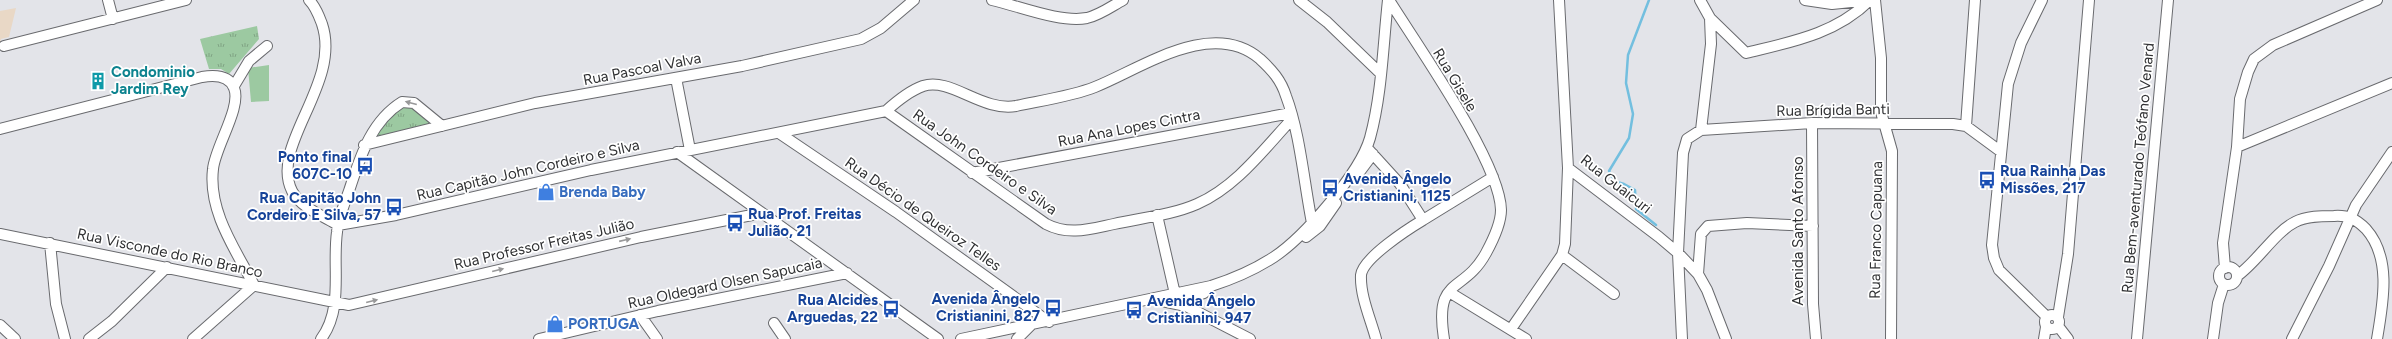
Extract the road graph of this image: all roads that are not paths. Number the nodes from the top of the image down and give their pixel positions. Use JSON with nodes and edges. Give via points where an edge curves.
{"nodes":[{"id":1,"x":108,"y":0,"type":"edge"},
{"id":2,"x":186,"y":0,"type":"edge"},
{"id":3,"x":309,"y":0,"type":"edge"},
{"id":4,"x":914,"y":0,"type":"edge"},
{"id":5,"x":992,"y":0,"type":"edge"},
{"id":6,"x":1124,"y":0,"type":"edge"},
{"id":7,"x":1299,"y":0,"type":"edge"},
{"id":8,"x":1388,"y":0,"type":"edge"},
{"id":9,"x":1559,"y":0,"type":"edge"},
{"id":10,"x":1700,"y":0,"type":"edge"},
{"id":11,"x":1805,"y":0,"type":"edge"},
{"id":12,"x":1870,"y":0,"type":"edge"},
{"id":13,"x":1875,"y":0,"type":"edge"},
{"id":14,"x":1975,"y":0,"type":"edge"},
{"id":15,"x":2042,"y":0,"type":"edge"},
{"id":16,"x":2088,"y":0,"type":"edge"},
{"id":17,"x":2168,"y":0,"type":"edge"},
{"id":18,"x":2377,"y":0,"type":"edge"},
{"id":19,"x":1012,"y":2,"type":"edge"},
{"id":20,"x":113,"y":18,"type":"junction"},
{"id":21,"x":1710,"y":18,"type":"junction"},
{"id":22,"x":4,"y":46,"type":"dead end"},
{"id":23,"x":267,"y":46,"type":"dead end"},
{"id":24,"x":1380,"y":73,"type":"junction"},
{"id":25,"x":676,"y":78,"type":"junction"},
{"id":26,"x":2392,"y":83,"type":"edge"},
{"id":27,"x":234,"y":86,"type":"junction"},
{"id":28,"x":886,"y":111,"type":"junction"},
{"id":29,"x":1292,"y":116,"type":"junction"},
{"id":30,"x":1812,"y":123,"type":"junction"},
{"id":31,"x":1884,"y":123,"type":"junction"},
{"id":32,"x":442,"y":126,"type":"junction"},
{"id":33,"x":1966,"y":126,"type":"junction"},
{"id":34,"x":0,"y":129,"type":"edge"},
{"id":35,"x":1701,"y":130,"type":"junction"},
{"id":36,"x":779,"y":133,"type":"junction"},
{"id":37,"x":364,"y":145,"type":"junction"},
{"id":38,"x":2237,"y":146,"type":"junction"},
{"id":39,"x":690,"y":150,"type":"junction"},
{"id":40,"x":1370,"y":150,"type":"junction"},
{"id":41,"x":2000,"y":151,"type":"junction"},
{"id":42,"x":677,"y":152,"type":"junction"},
{"id":43,"x":2392,"y":152,"type":"edge"},
{"id":44,"x":1568,"y":168,"type":"junction"},
{"id":45,"x":972,"y":173,"type":"junction"},
{"id":46,"x":1493,"y":177,"type":"junction"},
{"id":47,"x":762,"y":213,"type":"junction"},
{"id":48,"x":1157,"y":215,"type":"junction"},
{"id":49,"x":2351,"y":216,"type":"junction"},
{"id":50,"x":1422,"y":220,"type":"junction"},
{"id":51,"x":1312,"y":223,"type":"junction"},
{"id":52,"x":338,"y":225,"type":"junction"},
{"id":53,"x":1812,"y":226,"type":"junction"},
{"id":54,"x":0,"y":234,"type":"edge"},
{"id":55,"x":50,"y":244,"type":"junction"},
{"id":56,"x":1678,"y":253,"type":"junction"},
{"id":57,"x":1562,"y":255,"type":"junction"},
{"id":58,"x":167,"y":267,"type":"junction"},
{"id":59,"x":2225,"y":268,"type":"junction"},
{"id":60,"x":847,"y":273,"type":"junction"},
{"id":61,"x":1698,"y":274,"type":"junction"},
{"id":62,"x":2237,"y":276,"type":"junction"},
{"id":63,"x":2224,"y":284,"type":"junction"},
{"id":64,"x":254,"y":285,"type":"junction"},
{"id":65,"x":1448,"y":292,"type":"junction"},
{"id":66,"x":1175,"y":294,"type":"junction"},
{"id":67,"x":1614,"y":294,"type":"dead end"},
{"id":68,"x":1152,"y":299,"type":"junction"},
{"id":69,"x":334,"y":302,"type":"junction"},
{"id":70,"x":1186,"y":306,"type":"junction"},
{"id":71,"x":640,"y":315,"type":"junction"},
{"id":72,"x":2047,"y":316,"type":"junction"},
{"id":73,"x":1049,"y":322,"type":"junction"},
{"id":74,"x":2058,"y":322,"type":"junction"},
{"id":75,"x":774,"y":323,"type":"dead end"},
{"id":76,"x":0,"y":325,"type":"edge"},
{"id":77,"x":1031,"y":325,"type":"junction"},
{"id":78,"x":2046,"y":327,"type":"junction"},
{"id":79,"x":1510,"y":329,"type":"junction"},
{"id":80,"x":562,"y":336,"type":"edge"},
{"id":81,"x":15,"y":339,"type":"edge"},
{"id":82,"x":65,"y":339,"type":"edge"},
{"id":83,"x":89,"y":339,"type":"edge"},
{"id":84,"x":193,"y":339,"type":"edge"},
{"id":85,"x":321,"y":339,"type":"edge"},
{"id":86,"x":539,"y":339,"type":"edge"},
{"id":87,"x":658,"y":339,"type":"edge"},
{"id":88,"x":785,"y":339,"type":"edge"},
{"id":89,"x":938,"y":339,"type":"edge"},
{"id":90,"x":961,"y":339,"type":"edge"},
{"id":91,"x":1017,"y":339,"type":"edge"},
{"id":92,"x":1250,"y":339,"type":"edge"},
{"id":93,"x":1376,"y":339,"type":"edge"},
{"id":94,"x":1444,"y":339,"type":"edge"},
{"id":95,"x":1526,"y":339,"type":"edge"},
{"id":96,"x":1682,"y":339,"type":"edge"},
{"id":97,"x":1726,"y":339,"type":"edge"},
{"id":98,"x":1816,"y":339,"type":"edge"},
{"id":99,"x":1891,"y":339,"type":"edge"},
{"id":100,"x":2044,"y":339,"type":"edge"},
{"id":101,"x":2068,"y":339,"type":"edge"},
{"id":102,"x":2138,"y":339,"type":"edge"},
{"id":103,"x":2213,"y":339,"type":"edge"},
{"id":104,"x":2292,"y":339,"type":"edge"},
{"id":105,"x":2377,"y":339,"type":"edge"}],
"edges":[{"from":1,"to":20,"type":"street"},
{"from":2,"to":20,"type":"street"},
{"from":3,"to":52,"type":"street","via":[[317,11],[325,36],[325,66],[291,148],[287,172],[292,191],[300,201]]},
{"from":4,"to":25,"type":"street","name":"Rua Pascoal Valva","via":[[881,28],[861,38],[742,66]]},
{"from":5,"to":19,"type":"street"},
{"from":6,"to":19,"type":"street","via":[[1094,16],[1077,18],[1051,15]]},
{"from":7,"to":24,"type":"street","via":[[1327,22]]},
{"from":8,"to":24,"type":"street"},
{"from":8,"to":46,"type":"street","name":"Rua Gisele","via":[[1457,110]]},
{"from":9,"to":44,"type":"street","name":"Rua Guaicuri"},
{"from":10,"to":21,"type":"street"},
{"from":11,"to":12,"type":"street","via":[[1832,4]]},
{"from":12,"to":21,"type":"street","via":[[1851,17],[1833,28],[1746,53]]},
{"from":13,"to":31,"type":"street","name":"Rua Franco Capuana"},
{"from":14,"to":33,"type":"street"},
{"from":15,"to":41,"type":"street","via":[[2021,43],[2011,72]]},
{"from":16,"to":74,"type":"street","via":[[2068,254]]},
{"from":17,"to":102,"type":"street","name":"Rua Bem-aventurado Teófano Venard"},
{"from":18,"to":38,"type":"street","via":[[2273,45],[2254,59],[2240,100]]},
{"from":20,"to":22,"type":"street"},
{"from":21,"to":35,"type":"street","via":[[1711,44]]},
{"from":23,"to":27,"type":"street","via":[[249,61]]},
{"from":24,"to":40,"type":"street"},
{"from":25,"to":32,"type":"street","name":"Rua Pascoal Valva","via":[[536,103]]},
{"from":25,"to":39,"type":"street"},
{"from":26,"to":38,"type":"street"},
{"from":27,"to":34,"type":"street","via":[[218,76],[202,76]]},
{"from":27,"to":64,"type":"street","via":[[232,114],[219,142],[213,168],[212,188],[220,219]]},
{"from":28,"to":29,"type":"street","via":[[911,92],[930,84],[941,85],[995,106],[1014,106],[1082,91],[1172,52],[1219,43],[1244,48],[1272,70],[1286,96]]},
{"from":28,"to":36,"type":"street"},
{"from":28,"to":45,"type":"street","name":"Rua John Cordeiro e Silva"},
{"from":29,"to":45,"type":"street","name":"Rua Ana Lopes Cintra"},
{"from":29,"to":48,"type":"street","name":"Rua John Cordeiro e Silva","via":[[1251,164],[1212,196],[1180,210]]},
{"from":29,"to":51,"type":"street"},
{"from":30,"to":31,"type":"street","name":"Rua Brígida Banti"},
{"from":30,"to":35,"type":"street","name":"Rua Brígida Banti"},
{"from":30,"to":53,"type":"street","name":"Avenida Santo Afonso"},
{"from":31,"to":33,"type":"street","name":"Rua Brígida Banti"},
{"from":31,"to":99,"type":"street","name":"Rua Franco Capuana","via":[[1892,151]]},
{"from":32,"to":37,"type":"street","name":"Rua Pascoal Valva"},
{"from":32,"to":37,"type":"street","one_way":true,"via":[[421,106],[402,102],[376,127]]},
{"from":33,"to":41,"type":"street"},
{"from":35,"to":56,"type":"street","via":[[1690,136],[1684,144]]},
{"from":36,"to":39,"type":"street"},
{"from":36,"to":73,"type":"street","name":"Rua Décio de Queiroz Telles","via":[[896,212]]},
{"from":37,"to":52,"type":"street"},
{"from":38,"to":59,"type":"street","via":[[2223,243]]},
{"from":39,"to":42,"type":"street"},
{"from":40,"to":50,"type":"street","via":[[1400,184]]},
{"from":40,"to":51,"type":"street"},
{"from":40,"to":70,"type":"street","via":[[1320,226],[1269,266],[1232,286],[1192,297]]},
{"from":41,"to":72,"type":"street","via":[[1992,245],[1994,258],[1999,270]]},
{"from":42,"to":47,"type":"street"},
{"from":42,"to":52,"type":"street","name":"Rua Capitão John Cordeiro e Silva","via":[[396,215]]},
{"from":43,"to":49,"type":"street"},
{"from":44,"to":56,"type":"street","name":"Rua Guaicuri"},
{"from":44,"to":57,"type":"street","via":[[1565,244]]},
{"from":45,"to":48,"type":"street","name":"Rua John Cordeiro e Silva","via":[[1046,224],[1062,231],[1082,230]]},
{"from":46,"to":50,"type":"street"},
{"from":46,"to":65,"type":"street","name":"Rua Gisele","via":[[1501,209],[1490,244],[1482,260]]},
{"from":47,"to":60,"type":"street","via":[[818,255]]},
{"from":69,"to":47,"type":"street","name":"Rua Professor Freitas Julião","one_way":true,"via":[[349,305],[363,303],[627,240]]},
{"from":48,"to":66,"type":"street"},
{"from":49,"to":62,"type":"street","via":[[2315,217],[2295,222]]},
{"from":49,"to":104,"type":"street"},
{"from":49,"to":105,"type":"street","via":[[2370,232],[2379,246],[2383,261],[2385,294]]},
{"from":50,"to":93,"type":"street","via":[[1369,261],[1362,271],[1364,297]]},
{"from":51,"to":66,"type":"street","via":[[1275,256],[1249,271],[1211,286]]},
{"from":52,"to":69,"type":"street"},
{"from":53,"to":61,"type":"street","via":[[1747,223],[1708,226],[1701,234]]},
{"from":53,"to":98,"type":"street","name":"Avenida Santo Afonso"},
{"from":54,"to":55,"type":"street","name":"Rua Visconde do Rio Branco"},
{"from":55,"to":58,"type":"street","name":"Rua Visconde do Rio Branco"},
{"from":55,"to":82,"type":"street","via":[[56,304]]},
{"from":56,"to":61,"type":"street","name":"Rua Guaicuri"},
{"from":56,"to":96,"type":"street"},
{"from":57,"to":67,"type":"street"},
{"from":57,"to":79,"type":"street"},
{"from":58,"to":64,"type":"street","name":"Rua Visconde do Rio Branco"},
{"from":58,"to":83,"type":"street","via":[[112,321]]},
{"from":59,"to":62,"type":"street","via":[[2234,270]]},
{"from":59,"to":63,"type":"street","via":[[2219,276]]},
{"from":60,"to":71,"type":"street","name":"Rua Oldegard Olsen Sapucaia"},
{"from":60,"to":89,"type":"street"},
{"from":61,"to":97,"type":"street","name":"Rua Guaicuri"},
{"from":62,"to":63,"type":"street","via":[[2234,282]]},
{"from":63,"to":103,"type":"street","via":[[2218,303]]},
{"from":64,"to":69,"type":"street","name":"Rua Visconde do Rio Branco"},
{"from":64,"to":84,"type":"street"},
{"from":65,"to":79,"type":"street"},
{"from":65,"to":94,"type":"street","via":[[1441,306]]},
{"from":66,"to":68,"type":"street"},
{"from":66,"to":70,"type":"street"},
{"from":68,"to":70,"type":"street"},
{"from":68,"to":73,"type":"street"},
{"from":69,"to":85,"type":"street","via":[[328,326]]},
{"from":70,"to":92,"type":"street"},
{"from":71,"to":80,"type":"street","name":"Rua Oldegard Olsen Sapucaia"},
{"from":71,"to":87,"type":"street"},
{"from":72,"to":74,"type":"street","via":[[2050,315]]},
{"from":72,"to":78,"type":"street"},
{"from":73,"to":77,"type":"street"},
{"from":74,"to":78,"type":"street","via":[[2053,329]]},
{"from":74,"to":101,"type":"street"},
{"from":75,"to":88,"type":"street"},
{"from":76,"to":81,"type":"street"},
{"from":77,"to":90,"type":"street"},
{"from":77,"to":91,"type":"street"},
{"from":78,"to":100,"type":"street"},
{"from":79,"to":95,"type":"street"},
{"from":80,"to":86,"type":"street","name":"Rua Oldegard Olsen Sapucaia"}]}
